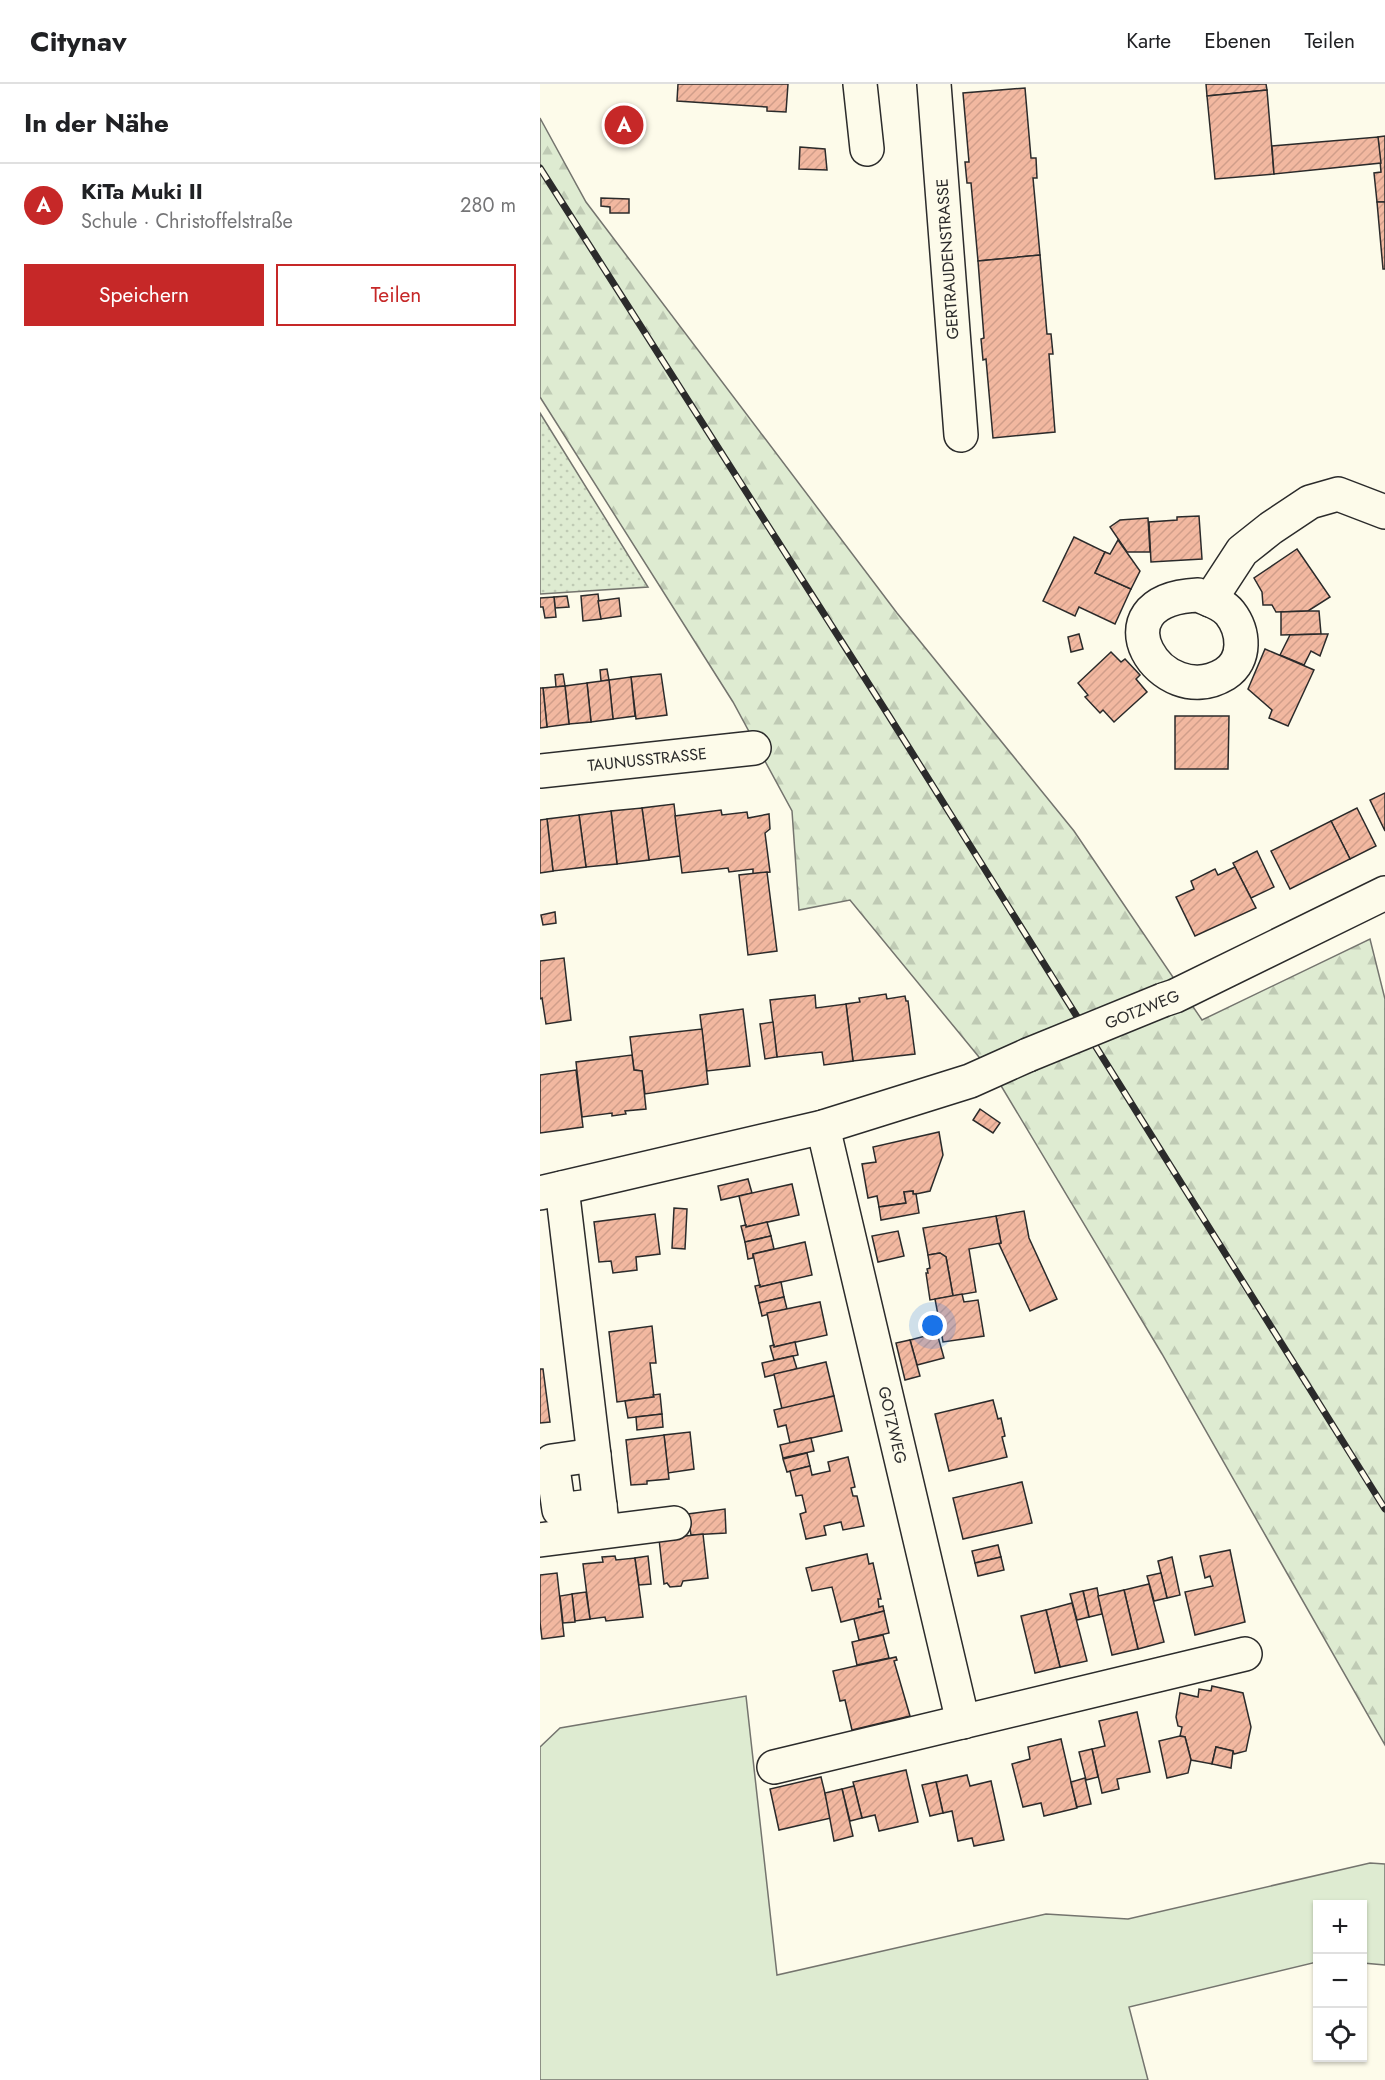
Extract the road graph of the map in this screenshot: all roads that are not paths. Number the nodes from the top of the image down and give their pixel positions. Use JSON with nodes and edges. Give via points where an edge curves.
{"nodes":[{"id":1,"x":860,"y":84,"type":"edge"},
{"id":2,"x":934,"y":84,"type":"edge"},
{"id":3,"x":867,"y":149,"type":"dead end"},
{"id":4,"x":961,"y":435,"type":"dead end"},
{"id":5,"x":1385,"y":512,"type":"edge"},
{"id":6,"x":1210,"y":600,"type":"dead end"},
{"id":7,"x":754,"y":748,"type":"dead end"},
{"id":8,"x":540,"y":771,"type":"edge"},
{"id":9,"x":1385,"y":893,"type":"edge"},
{"id":10,"x":823,"y":1128,"type":"junction"},
{"id":11,"x":551,"y":1190,"type":"edge"},
{"id":12,"x":594,"y":1455,"type":"junction"},
{"id":13,"x":602,"y":1518,"type":"junction"},
{"id":14,"x":674,"y":1523,"type":"dead end"},
{"id":15,"x":540,"y":1540,"type":"edge"},
{"id":16,"x":1245,"y":1654,"type":"dead end"},
{"id":17,"x":963,"y":1722,"type":"junction"},
{"id":18,"x":774,"y":1767,"type":"dead end"}],
"edges":[{"from":1,"to":3,"type":"street"},
{"from":2,"to":4,"type":"street","name":"GERTRAUDENSTRASSE"},
{"from":5,"to":6,"type":"street","via":[[1338,494],[1310,502],[1242,550]]},
{"from":7,"to":8,"type":"street","name":"TAUNUSSTRASSE"},
{"from":9,"to":10,"type":"street","name":"GOTZWEG","bridge":true,"via":[[1175,996],[970,1081]]},
{"from":10,"to":11,"type":"street","name":"GOTZWEG"},
{"from":10,"to":17,"type":"street","name":"GOTZWEG"},
{"from":11,"to":12,"type":"street","name":"GOTZWEG"},
{"from":12,"to":13,"type":"street","name":"GOTZWEG"},
{"from":12,"to":13,"type":"street","via":[[552,1461],[559,1510]]},
{"from":13,"to":14,"type":"street"},
{"from":13,"to":15,"type":"street"},
{"from":16,"to":17,"type":"street"},
{"from":17,"to":18,"type":"street"}]}
